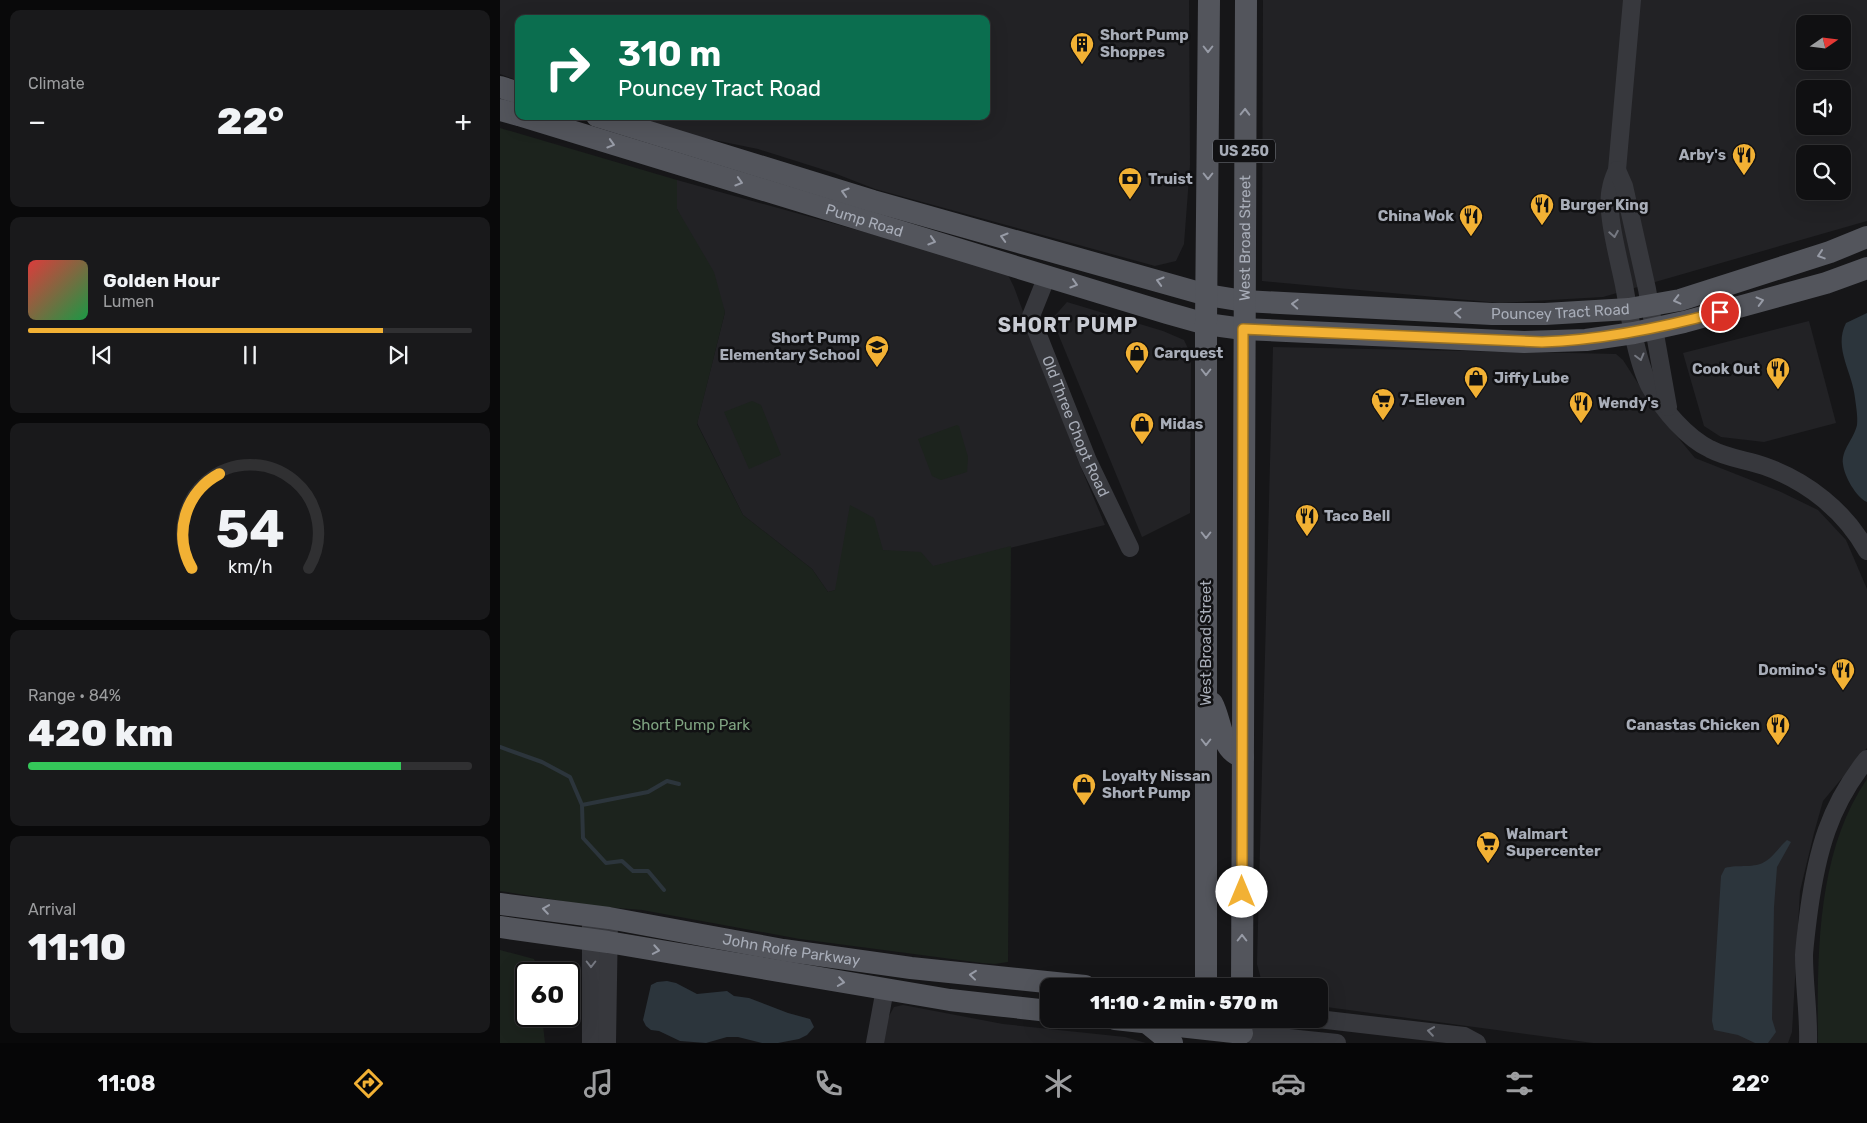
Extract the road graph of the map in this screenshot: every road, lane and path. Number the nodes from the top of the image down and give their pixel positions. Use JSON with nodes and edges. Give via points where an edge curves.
{"nodes":[{"id":1,"x":1209,"y":0,"type":"edge"},
{"id":2,"x":1246,"y":0,"type":"edge"},
{"id":3,"x":1632,"y":0,"type":"edge"},
{"id":4,"x":500,"y":87,"type":"edge"},
{"id":5,"x":515,"y":91,"type":"edge"},
{"id":6,"x":500,"y":110,"type":"edge"},
{"id":7,"x":515,"y":114,"type":"edge"},
{"id":8,"x":533,"y":120,"type":"edge"},
{"id":9,"x":610,"y":120,"type":"edge"},
{"id":10,"x":1867,"y":237,"type":"edge"},
{"id":11,"x":1867,"y":268,"type":"edge"},
{"id":12,"x":1047,"y":276,"type":"junction"},
{"id":13,"x":1207,"y":295,"type":"junction"},
{"id":14,"x":1244,"y":301,"type":"junction"},
{"id":15,"x":1639,"y":308,"type":"junction"},
{"id":16,"x":1206,"y":324,"type":"junction"},
{"id":17,"x":1243,"y":329,"type":"junction"},
{"id":18,"x":1644,"y":331,"type":"junction"},
{"id":19,"x":1130,"y":548,"type":"dead end"},
{"id":20,"x":1867,"y":551,"type":"edge"},
{"id":21,"x":1206,"y":694,"type":"junction"},
{"id":22,"x":1243,"y":757,"type":"junction"},
{"id":23,"x":1867,"y":759,"type":"edge"},
{"id":24,"x":500,"y":904,"type":"edge"},
{"id":25,"x":600,"y":917,"type":"junction"},
{"id":26,"x":500,"y":927,"type":"edge"},
{"id":27,"x":600,"y":940,"type":"junction"},
{"id":28,"x":1206,"y":978,"type":"edge"},
{"id":29,"x":1242,"y":978,"type":"edge"},
{"id":30,"x":1040,"y":982,"type":"edge"},
{"id":31,"x":885,"y":989,"type":"junction"},
{"id":32,"x":1040,"y":1010,"type":"edge"},
{"id":33,"x":1809,"y":1014,"type":"junction"},
{"id":34,"x":1328,"y":1020,"type":"edge"},
{"id":35,"x":1153,"y":1028,"type":"edge"},
{"id":36,"x":1191,"y":1028,"type":"edge"},
{"id":37,"x":1206,"y":1030,"type":"edge"},
{"id":38,"x":1242,"y":1032,"type":"edge"},
{"id":39,"x":591,"y":1043,"type":"edge"},
{"id":40,"x":607,"y":1043,"type":"edge"},
{"id":41,"x":875,"y":1043,"type":"edge"},
{"id":42,"x":1172,"y":1043,"type":"edge"},
{"id":43,"x":1337,"y":1043,"type":"edge"},
{"id":44,"x":1477,"y":1043,"type":"edge"},
{"id":45,"x":1799,"y":1043,"type":"edge"},
{"id":46,"x":1808,"y":1043,"type":"edge"}],
"edges":[{"from":1,"to":13,"type":"main road","name":"West Broad Street","number":"US 250","one_way":true},
{"from":14,"to":2,"type":"main road","name":"West Broad Street","number":"US 250","one_way":true},
{"from":3,"to":15,"type":"street","via":[[1617,170],[1610,188],[1610,208]]},
{"from":4,"to":5,"type":"main road"},
{"from":6,"to":7,"type":"main road","name":"Pump Road"},
{"from":8,"to":12,"type":"main road","name":"Pump Road","one_way":true},
{"from":13,"to":9,"type":"main road","name":"Pump Road","one_way":true,"via":[[873,201]]},
{"from":10,"to":15,"type":"main road","name":"Pouncey Tract Road","one_way":true,"via":[[1680,300]]},
{"from":18,"to":11,"type":"main road","name":"Pouncey Tract Road","one_way":true,"via":[[1826,283]]},
{"from":12,"to":16,"type":"main road","name":"Pump Road","one_way":true},
{"from":12,"to":19,"type":"street","name":"Old Three Chopt Road","via":[[1032,316],[1034,325],[1088,461]]},
{"from":13,"to":14,"type":"main road","name":"Pump Road"},
{"from":13,"to":16,"type":"main road","name":"West Broad Street","number":"US 250"},
{"from":15,"to":14,"type":"main road","name":"Pouncey Tract Road","one_way":true,"via":[[1492,314]]},
{"from":14,"to":17,"type":"main road","name":"West Broad Street","number":"US 250"},
{"from":15,"to":18,"type":"street"},
{"from":16,"to":17,"type":"main road","name":"Pouncey Tract Road"},
{"from":16,"to":21,"type":"main road","name":"West Broad Street","number":"US 250","one_way":true},
{"from":17,"to":18,"type":"main road","name":"Pouncey Tract Road","via":[[1542,342],[1586,340]]},
{"from":17,"to":22,"type":"main road","name":"West Broad Street","number":"US 250"},
{"from":18,"to":20,"type":"street","via":[[1645,376],[1681,428],[1710,449],[1765,466],[1821,496],[1851,527]]},
{"from":21,"to":22,"type":"main road","via":[[1219,719],[1226,743],[1234,753]]},
{"from":21,"to":28,"type":"main road","name":"West Broad Street","number":"US 250","one_way":true},
{"from":29,"to":22,"type":"main road","name":"West Broad Street","number":"US 250","one_way":true},
{"from":23,"to":33,"type":"street","via":[[1841,797],[1826,828],[1816,863],[1804,956]]},
{"from":25,"to":24,"type":"main road","name":"John Rolfe Parkway","one_way":true},
{"from":25,"to":27,"type":"street"},
{"from":30,"to":25,"type":"main road","name":"John Rolfe Parkway","one_way":true,"via":[[954,974],[783,950]]},
{"from":26,"to":27,"type":"main road","name":"John Rolfe Parkway"},
{"from":27,"to":31,"type":"main road","name":"John Rolfe Parkway","one_way":true},
{"from":27,"to":39,"type":"street","one_way":true},
{"from":27,"to":40,"type":"street"},
{"from":31,"to":32,"type":"main road","name":"John Rolfe Parkway"},
{"from":31,"to":41,"type":"street"},
{"from":33,"to":45,"type":"street"},
{"from":33,"to":46,"type":"street"},
{"from":44,"to":34,"type":"street","one_way":true,"via":[[1464,1036]]},
{"from":35,"to":42,"type":"main road"},
{"from":36,"to":37,"type":"main road"},
{"from":37,"to":38,"type":"main road"},
{"from":38,"to":43,"type":"street"}]}
